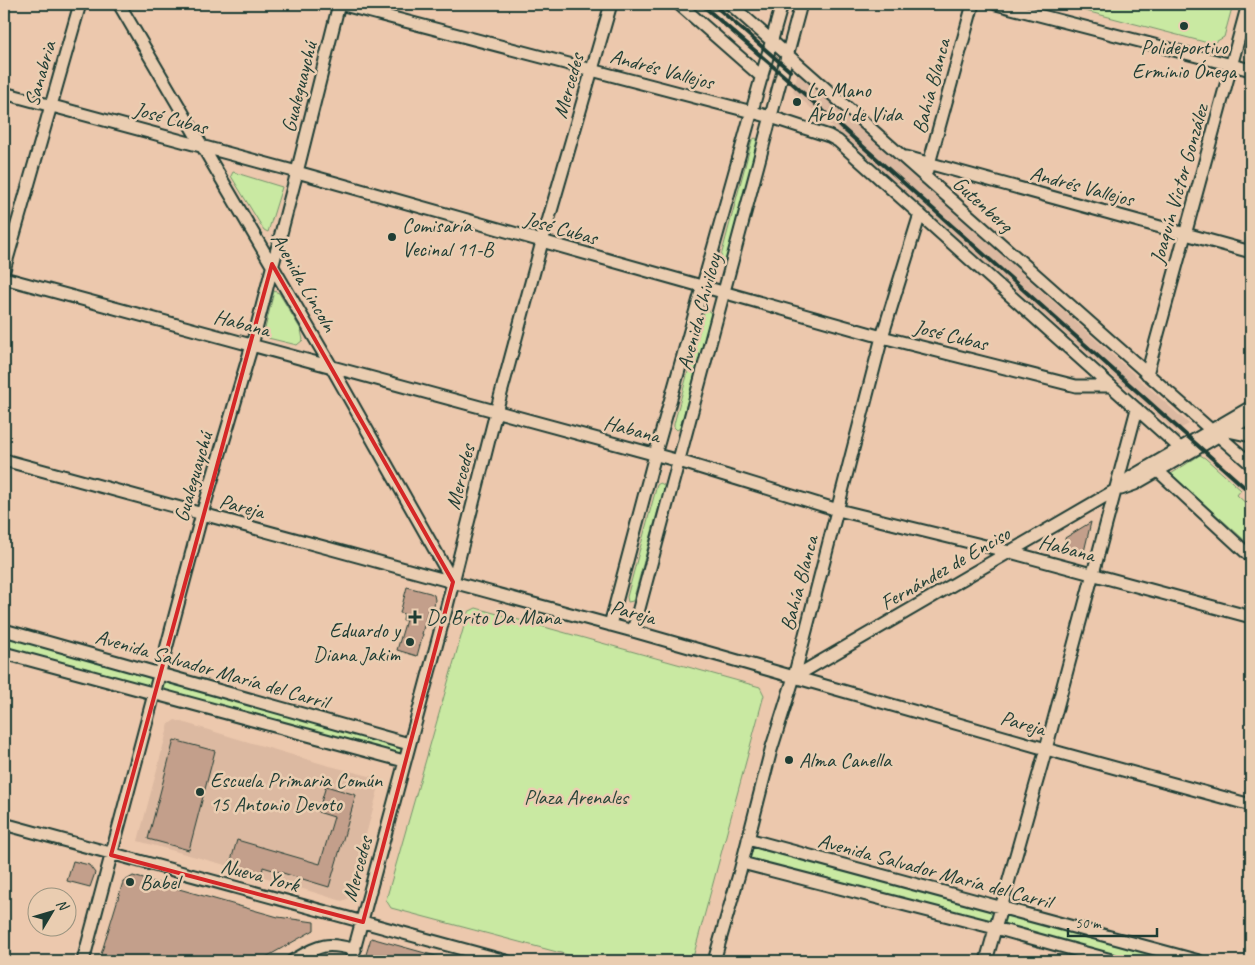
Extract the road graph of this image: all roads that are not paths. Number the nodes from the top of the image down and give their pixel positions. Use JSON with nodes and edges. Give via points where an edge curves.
{"nodes":[{"id":1,"x":80,"y":4,"type":"edge"},
{"id":2,"x":119,"y":4,"type":"edge"},
{"id":3,"x":340,"y":4,"type":"edge"},
{"id":4,"x":610,"y":4,"type":"edge"},
{"id":5,"x":678,"y":4,"type":"edge"},
{"id":6,"x":730,"y":4,"type":"edge"},
{"id":7,"x":782,"y":4,"type":"edge"},
{"id":8,"x":801,"y":4,"type":"edge"},
{"id":9,"x":972,"y":4,"type":"edge"},
{"id":10,"x":996,"y":4,"type":"edge"},
{"id":11,"x":1248,"y":4,"type":"edge"},
{"id":12,"x":772,"y":41,"type":"junction"},
{"id":13,"x":788,"y":55,"type":"junction"},
{"id":14,"x":1232,"y":65,"type":"junction"},
{"id":15,"x":593,"y":70,"type":"junction"},
{"id":16,"x":1251,"y":70,"type":"edge"},
{"id":17,"x":762,"y":77,"type":"junction"},
{"id":18,"x":4,"y":93,"type":"edge"},
{"id":19,"x":51,"y":106,"type":"junction"},
{"id":20,"x":752,"y":112,"type":"junction"},
{"id":21,"x":771,"y":117,"type":"junction"},
{"id":22,"x":202,"y":146,"type":"junction"},
{"id":23,"x":903,"y":156,"type":"junction"},
{"id":24,"x":928,"y":165,"type":"junction"},
{"id":25,"x":298,"y":172,"type":"junction"},
{"id":26,"x":925,"y":178,"type":"junction"},
{"id":27,"x":920,"y":214,"type":"junction"},
{"id":28,"x":1184,"y":233,"type":"junction"},
{"id":29,"x":542,"y":242,"type":"junction"},
{"id":30,"x":1251,"y":252,"type":"edge"},
{"id":31,"x":272,"y":264,"type":"junction"},
{"id":32,"x":4,"y":270,"type":"edge"},
{"id":33,"x":4,"y":278,"type":"edge"},
{"id":34,"x":704,"y":287,"type":"junction"},
{"id":35,"x":724,"y":292,"type":"junction"},
{"id":36,"x":882,"y":337,"type":"junction"},
{"id":37,"x":252,"y":345,"type":"junction"},
{"id":38,"x":331,"y":366,"type":"junction"},
{"id":39,"x":1147,"y":374,"type":"junction"},
{"id":40,"x":1111,"y":386,"type":"junction"},
{"id":41,"x":1251,"y":407,"type":"edge"},
{"id":42,"x":1137,"y":409,"type":"junction"},
{"id":43,"x":496,"y":412,"type":"junction"},
{"id":44,"x":1251,"y":418,"type":"edge"},
{"id":45,"x":1219,"y":432,"type":"junction"},
{"id":46,"x":1251,"y":436,"type":"edge"},
{"id":47,"x":1180,"y":448,"type":"junction"},
{"id":48,"x":655,"y":455,"type":"junction"},
{"id":49,"x":4,"y":460,"type":"edge"},
{"id":50,"x":679,"y":461,"type":"junction"},
{"id":51,"x":1251,"y":464,"type":"edge"},
{"id":52,"x":1158,"y":471,"type":"junction"},
{"id":53,"x":1114,"y":491,"type":"junction"},
{"id":54,"x":838,"y":510,"type":"junction"},
{"id":55,"x":202,"y":514,"type":"junction"},
{"id":56,"x":1010,"y":552,"type":"junction"},
{"id":57,"x":1251,"y":557,"type":"edge"},
{"id":58,"x":1092,"y":574,"type":"junction"},
{"id":59,"x":454,"y":582,"type":"junction"},
{"id":60,"x":1251,"y":617,"type":"edge"},
{"id":61,"x":610,"y":625,"type":"junction"},
{"id":62,"x":4,"y":630,"type":"edge"},
{"id":63,"x":633,"y":631,"type":"junction"},
{"id":64,"x":4,"y":653,"type":"edge"},
{"id":65,"x":160,"y":674,"type":"junction"},
{"id":66,"x":794,"y":676,"type":"junction"},
{"id":67,"x":155,"y":693,"type":"junction"},
{"id":68,"x":409,"y":744,"type":"junction"},
{"id":69,"x":1046,"y":749,"type":"junction"},
{"id":70,"x":404,"y":761,"type":"junction"},
{"id":71,"x":1251,"y":805,"type":"edge"},
{"id":72,"x":4,"y":824,"type":"edge"},
{"id":73,"x":748,"y":839,"type":"junction"},
{"id":74,"x":111,"y":855,"type":"junction"},
{"id":75,"x":742,"y":862,"type":"junction"},
{"id":76,"x":1001,"y":908,"type":"junction"},
{"id":77,"x":363,"y":922,"type":"junction"},
{"id":78,"x":995,"y":928,"type":"junction"},
{"id":79,"x":353,"y":956,"type":"edge"},
{"id":80,"x":83,"y":961,"type":"edge"},
{"id":81,"x":292,"y":961,"type":"edge"},
{"id":82,"x":506,"y":961,"type":"edge"},
{"id":83,"x":714,"y":961,"type":"edge"},
{"id":84,"x":986,"y":961,"type":"edge"},
{"id":85,"x":1115,"y":961,"type":"edge"},
{"id":86,"x":1199,"y":961,"type":"edge"}],
"edges":[{"from":1,"to":19,"type":"street","name":"Sanabria"},
{"from":2,"to":22,"type":"street","name":"Avenida Lincoln"},
{"from":3,"to":15,"type":"street","name":"Andrés Vallejos"},
{"from":3,"to":25,"type":"street","name":"Gualeguaychú"},
{"from":4,"to":15,"type":"street","name":"Mercedes"},
{"from":5,"to":17,"type":"street"},
{"from":6,"to":12,"type":"street","name":"Gutenberg"},
{"from":7,"to":12,"type":"street","name":"Avenida Chivilcoy"},
{"from":8,"to":13,"type":"street","name":"Avenida Chivilcoy"},
{"from":9,"to":24,"type":"street","name":"Bahía Blanca"},
{"from":10,"to":14,"type":"street"},
{"from":11,"to":14,"type":"street","name":"Joaquín Victor González"},
{"from":12,"to":13,"type":"street","name":"Gutenberg"},
{"from":12,"to":17,"type":"street","name":"Avenida Chivilcoy"},
{"from":13,"to":21,"type":"street","name":"Avenida Chivilcoy"},
{"from":13,"to":23,"type":"street","name":"Gutenberg"},
{"from":14,"to":16,"type":"street"},
{"from":14,"to":28,"type":"street","name":"Joaquín Victor González"},
{"from":15,"to":20,"type":"street","name":"Andrés Vallejos"},
{"from":15,"to":29,"type":"street","name":"Mercedes"},
{"from":17,"to":20,"type":"street","name":"Avenida Chivilcoy"},
{"from":18,"to":19,"type":"street","name":"José Cubas"},
{"from":19,"to":22,"type":"street","name":"José Cubas"},
{"from":19,"to":32,"type":"street","name":"Sanabria"},
{"from":20,"to":21,"type":"street","name":"Andrés Vallejos"},
{"from":20,"to":34,"type":"street","name":"Avenida Chivilcoy"},
{"from":21,"to":27,"type":"street","name":"Andrés Vallejos","via":[[838,141]]},
{"from":21,"to":35,"type":"street","name":"Avenida Chivilcoy"},
{"from":22,"to":25,"type":"street","name":"José Cubas"},
{"from":22,"to":31,"type":"street","name":"Avenida Lincoln"},
{"from":23,"to":24,"type":"street","name":"Andrés Vallejos"},
{"from":23,"to":26,"type":"street","name":"Gutenberg"},
{"from":24,"to":26,"type":"street","name":"Bahía Blanca"},
{"from":24,"to":28,"type":"street","name":"Andrés Vallejos"},
{"from":25,"to":29,"type":"street","name":"José Cubas"},
{"from":25,"to":31,"type":"street","name":"Gualeguaychú"},
{"from":26,"to":39,"type":"street","name":"Gutenberg"},
{"from":27,"to":36,"type":"street","name":"Bahía Blanca"},
{"from":27,"to":40,"type":"street"},
{"from":28,"to":30,"type":"street","name":"Andrés Vallejos"},
{"from":28,"to":39,"type":"street","name":"Joaquín Victor González"},
{"from":29,"to":34,"type":"street","name":"José Cubas"},
{"from":29,"to":43,"type":"street","name":"Mercedes"},
{"from":31,"to":37,"type":"street","name":"Gualeguaychú"},
{"from":31,"to":38,"type":"street","name":"Avenida Lincoln"},
{"from":33,"to":37,"type":"street","name":"Habana"},
{"from":34,"to":35,"type":"street","name":"José Cubas"},
{"from":34,"to":48,"type":"street","name":"Avenida Chivilcoy"},
{"from":35,"to":36,"type":"street","name":"José Cubas"},
{"from":35,"to":50,"type":"street","name":"Avenida Chivilcoy"},
{"from":36,"to":40,"type":"street","name":"José Cubas","via":[[1076,386]]},
{"from":36,"to":54,"type":"street","name":"Bahía Blanca"},
{"from":37,"to":38,"type":"street","name":"Habana"},
{"from":37,"to":55,"type":"street","name":"Gualeguaychú"},
{"from":38,"to":43,"type":"street","name":"Habana"},
{"from":38,"to":59,"type":"street","name":"Avenida Lincoln"},
{"from":39,"to":45,"type":"street","name":"Gutenberg"},
{"from":40,"to":42,"type":"street"},
{"from":41,"to":45,"type":"street","name":"Fernández de Enciso"},
{"from":42,"to":47,"type":"street"},
{"from":42,"to":53,"type":"street"},
{"from":43,"to":48,"type":"street","name":"Habana"},
{"from":43,"to":59,"type":"street","name":"Mercedes"},
{"from":44,"to":45,"type":"street","name":"Fernández de Enciso"},
{"from":45,"to":46,"type":"street"},
{"from":45,"to":47,"type":"street","name":"Fernández de Enciso"},
{"from":45,"to":51,"type":"street","name":"Gutenberg"},
{"from":45,"to":52,"type":"street","name":"Fernández de Enciso"},
{"from":47,"to":53,"type":"street","name":"Fernández de Enciso","via":[[1131,476]]},
{"from":48,"to":50,"type":"street","name":"Habana"},
{"from":48,"to":61,"type":"street","name":"Avenida Chivilcoy"},
{"from":49,"to":55,"type":"street","name":"Pareja"},
{"from":50,"to":54,"type":"street","name":"Habana"},
{"from":50,"to":63,"type":"street","name":"Avenida Chivilcoy"},
{"from":52,"to":53,"type":"street","name":"Fernández de Enciso"},
{"from":52,"to":57,"type":"street"},
{"from":53,"to":56,"type":"street","name":"Fernández de Enciso"},
{"from":53,"to":58,"type":"street"},
{"from":54,"to":56,"type":"street","name":"Habana"},
{"from":54,"to":66,"type":"street","name":"Bahía Blanca"},
{"from":55,"to":59,"type":"street","name":"Pareja"},
{"from":55,"to":65,"type":"street","name":"Gualeguaychú"},
{"from":56,"to":58,"type":"street","name":"Habana"},
{"from":56,"to":66,"type":"street","name":"Fernández de Enciso"},
{"from":58,"to":60,"type":"street","name":"Habana"},
{"from":58,"to":69,"type":"street"},
{"from":59,"to":61,"type":"street","name":"Pareja"},
{"from":59,"to":68,"type":"street","name":"Mercedes"},
{"from":61,"to":63,"type":"street","name":"Pareja"},
{"from":62,"to":65,"type":"street","name":"Avenida Salvador María del Carril"},
{"from":63,"to":66,"type":"street","name":"Pareja"},
{"from":64,"to":67,"type":"street","name":"Avenida Salvador María del Carril"},
{"from":65,"to":67,"type":"street","name":"Gualeguaychú"},
{"from":65,"to":68,"type":"street","name":"Avenida Salvador María del Carril"},
{"from":66,"to":69,"type":"street","name":"Pareja"},
{"from":66,"to":73,"type":"street","name":"Bahía Blanca"},
{"from":67,"to":70,"type":"street","name":"Avenida Salvador María del Carril"},
{"from":67,"to":74,"type":"street","name":"Gualeguaychú"},
{"from":68,"to":70,"type":"street","name":"Mercedes"},
{"from":69,"to":71,"type":"street","name":"Pareja"},
{"from":69,"to":76,"type":"street"},
{"from":70,"to":77,"type":"street","name":"Mercedes"},
{"from":72,"to":74,"type":"street","name":"Nueva York"},
{"from":73,"to":75,"type":"street","name":"Bahía Blanca"},
{"from":73,"to":76,"type":"street","name":"Avenida Salvador María del Carril"},
{"from":74,"to":77,"type":"street","name":"Nueva York"},
{"from":74,"to":80,"type":"street","name":"Gualeguaychú"},
{"from":75,"to":78,"type":"street","name":"Avenida Salvador María del Carril"},
{"from":75,"to":83,"type":"street","name":"Bahía Blanca"},
{"from":76,"to":78,"type":"street"},
{"from":76,"to":86,"type":"street","name":"Avenida Salvador María del Carril"},
{"from":77,"to":79,"type":"street","name":"Mercedes"},
{"from":77,"to":82,"type":"street","name":"Nueva York"},
{"from":78,"to":84,"type":"street"},
{"from":78,"to":85,"type":"street","name":"Avenida Salvador María del Carril"},
{"from":79,"to":81,"type":"street","via":[[338,945],[323,945]]}]}
